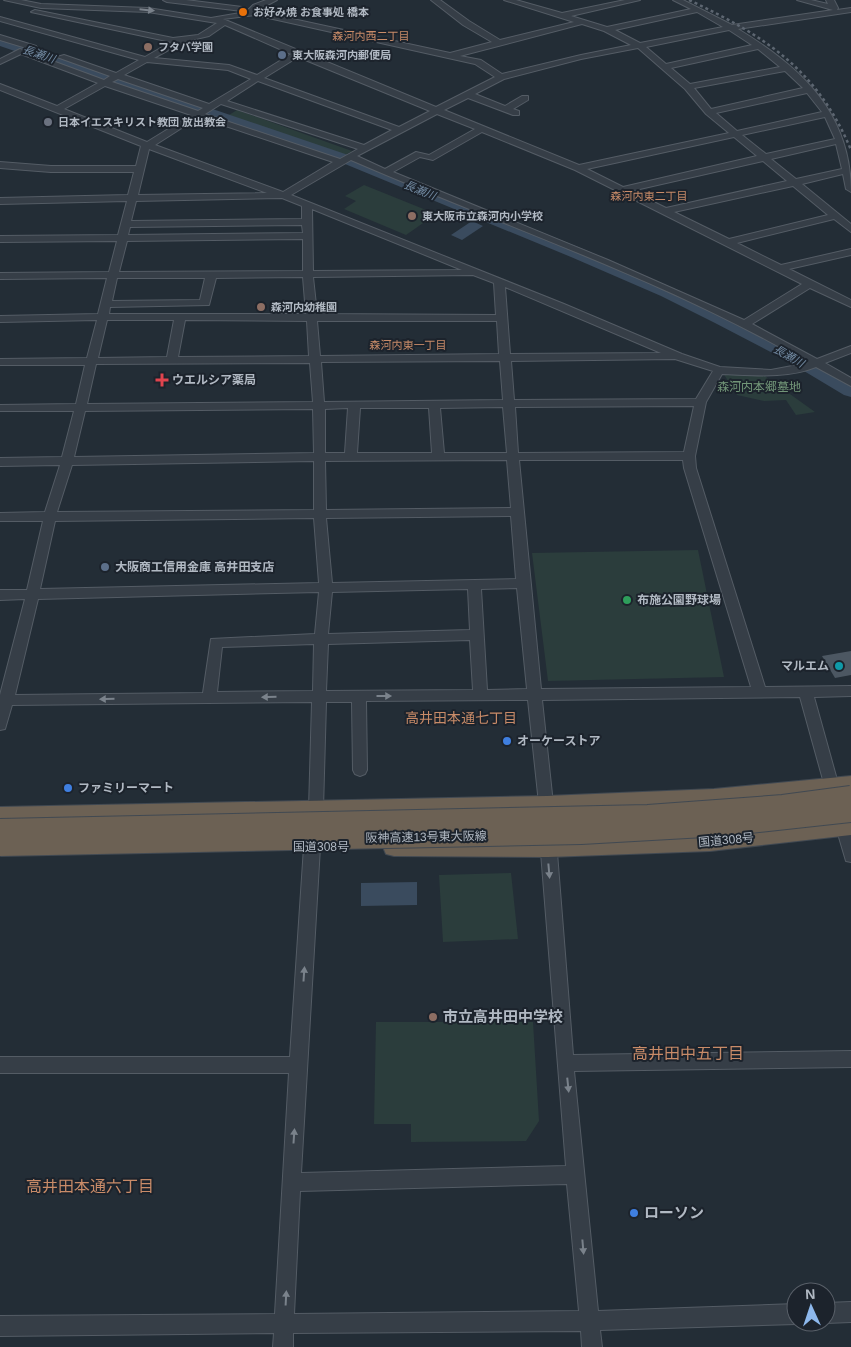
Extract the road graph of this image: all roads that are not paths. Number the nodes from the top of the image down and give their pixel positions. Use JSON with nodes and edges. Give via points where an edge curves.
{"nodes":[{"id":1,"x":8,"y":0,"type":"edge"},
{"id":2,"x":112,"y":0,"type":"edge"},
{"id":3,"x":167,"y":0,"type":"edge"},
{"id":4,"x":273,"y":0,"type":"edge"},
{"id":5,"x":435,"y":0,"type":"edge"},
{"id":6,"x":528,"y":0,"type":"edge"},
{"id":7,"x":636,"y":0,"type":"edge"},
{"id":8,"x":677,"y":0,"type":"edge"},
{"id":9,"x":801,"y":0,"type":"edge"},
{"id":10,"x":830,"y":0,"type":"edge"},
{"id":11,"x":512,"y":1,"type":"edge"},
{"id":12,"x":211,"y":5,"type":"junction"},
{"id":13,"x":851,"y":5,"type":"edge"},
{"id":14,"x":41,"y":6,"type":"junction"},
{"id":15,"x":99,"y":7,"type":"junction"},
{"id":16,"x":834,"y":8,"type":"junction"},
{"id":17,"x":698,"y":10,"type":"junction"},
{"id":18,"x":851,"y":10,"type":"edge"},
{"id":19,"x":32,"y":11,"type":"junction"},
{"id":20,"x":249,"y":12,"type":"junction"},
{"id":21,"x":561,"y":15,"type":"junction"},
{"id":22,"x":188,"y":16,"type":"junction"},
{"id":23,"x":0,"y":19,"type":"edge"},
{"id":24,"x":209,"y":19,"type":"junction"},
{"id":25,"x":75,"y":21,"type":"junction"},
{"id":26,"x":11,"y":22,"type":"junction"},
{"id":27,"x":224,"y":22,"type":"junction"},
{"id":28,"x":585,"y":22,"type":"junction"},
{"id":29,"x":0,"y":28,"type":"edge"},
{"id":30,"x":732,"y":28,"type":"junction"},
{"id":31,"x":607,"y":29,"type":"junction"},
{"id":32,"x":52,"y":34,"type":"junction"},
{"id":33,"x":0,"y":37,"type":"edge"},
{"id":34,"x":181,"y":40,"type":"junction"},
{"id":35,"x":499,"y":43,"type":"junction"},
{"id":36,"x":640,"y":46,"type":"junction"},
{"id":37,"x":760,"y":46,"type":"junction"},
{"id":38,"x":297,"y":54,"type":"junction"},
{"id":39,"x":449,"y":56,"type":"junction"},
{"id":40,"x":146,"y":60,"type":"junction"},
{"id":41,"x":0,"y":62,"type":"edge"},
{"id":42,"x":665,"y":67,"type":"junction"},
{"id":43,"x":786,"y":68,"type":"junction"},
{"id":44,"x":118,"y":76,"type":"junction"},
{"id":45,"x":501,"y":77,"type":"junction"},
{"id":46,"x":257,"y":78,"type":"junction"},
{"id":47,"x":105,"y":83,"type":"junction"},
{"id":48,"x":0,"y":87,"type":"edge"},
{"id":49,"x":688,"y":87,"type":"junction"},
{"id":50,"x":808,"y":90,"type":"junction"},
{"id":51,"x":469,"y":94,"type":"junction"},
{"id":52,"x":525,"y":98,"type":"dead end"},
{"id":53,"x":219,"y":101,"type":"junction"},
{"id":54,"x":58,"y":109,"type":"junction"},
{"id":55,"x":506,"y":109,"type":"junction"},
{"id":56,"x":204,"y":110,"type":"junction"},
{"id":57,"x":437,"y":111,"type":"junction"},
{"id":58,"x":709,"y":112,"type":"junction"},
{"id":59,"x":516,"y":113,"type":"dead end"},
{"id":60,"x":826,"y":114,"type":"junction"},
{"id":61,"x":482,"y":129,"type":"junction"},
{"id":62,"x":399,"y":130,"type":"junction"},
{"id":63,"x":734,"y":133,"type":"junction"},
{"id":64,"x":838,"y":142,"type":"junction"},
{"id":65,"x":147,"y":146,"type":"junction"},
{"id":66,"x":364,"y":148,"type":"junction"},
{"id":67,"x":765,"y":158,"type":"junction"},
{"id":68,"x":346,"y":159,"type":"junction"},
{"id":69,"x":0,"y":166,"type":"edge"},
{"id":70,"x":578,"y":168,"type":"junction"},
{"id":71,"x":140,"y":169,"type":"junction"},
{"id":72,"x":846,"y":171,"type":"junction"},
{"id":73,"x":386,"y":172,"type":"junction"},
{"id":74,"x":794,"y":182,"type":"junction"},
{"id":75,"x":851,"y":189,"type":"edge"},
{"id":76,"x":621,"y":190,"type":"junction"},
{"id":77,"x":284,"y":195,"type":"junction"},
{"id":78,"x":132,"y":199,"type":"junction"},
{"id":79,"x":0,"y":201,"type":"edge"},
{"id":80,"x":307,"y":204,"type":"junction"},
{"id":81,"x":666,"y":212,"type":"junction"},
{"id":82,"x":836,"y":216,"type":"junction"},
{"id":83,"x":307,"y":222,"type":"junction"},
{"id":84,"x":126,"y":224,"type":"junction"},
{"id":85,"x":851,"y":228,"type":"edge"},
{"id":86,"x":308,"y":236,"type":"junction"},
{"id":87,"x":123,"y":238,"type":"junction"},
{"id":88,"x":0,"y":239,"type":"edge"},
{"id":89,"x":729,"y":242,"type":"junction"},
{"id":90,"x":851,"y":252,"type":"edge"},
{"id":91,"x":781,"y":268,"type":"junction"},
{"id":92,"x":476,"y":273,"type":"junction"},
{"id":93,"x":308,"y":274,"type":"junction"},
{"id":94,"x":211,"y":275,"type":"junction"},
{"id":95,"x":0,"y":276,"type":"edge"},
{"id":96,"x":114,"y":276,"type":"junction"},
{"id":97,"x":499,"y":282,"type":"junction"},
{"id":98,"x":810,"y":283,"type":"junction"},
{"id":99,"x":106,"y":304,"type":"junction"},
{"id":100,"x":851,"y":304,"type":"edge"},
{"id":101,"x":104,"y":316,"type":"junction"},
{"id":102,"x":312,"y":317,"type":"junction"},
{"id":103,"x":180,"y":318,"type":"junction"},
{"id":104,"x":502,"y":318,"type":"junction"},
{"id":105,"x":0,"y":319,"type":"edge"},
{"id":106,"x":744,"y":325,"type":"junction"},
{"id":107,"x":851,"y":348,"type":"edge"},
{"id":108,"x":678,"y":356,"type":"junction"},
{"id":109,"x":314,"y":358,"type":"junction"},
{"id":110,"x":505,"y":358,"type":"junction"},
{"id":111,"x":172,"y":360,"type":"junction"},
{"id":112,"x":91,"y":361,"type":"junction"},
{"id":113,"x":0,"y":362,"type":"edge"},
{"id":114,"x":818,"y":363,"type":"junction"},
{"id":115,"x":719,"y":370,"type":"junction"},
{"id":116,"x":851,"y":383,"type":"edge"},
{"id":117,"x":700,"y":402,"type":"junction"},
{"id":118,"x":508,"y":404,"type":"junction"},
{"id":119,"x":434,"y":405,"type":"junction"},
{"id":120,"x":319,"y":406,"type":"junction"},
{"id":121,"x":354,"y":406,"type":"junction"},
{"id":122,"x":0,"y":408,"type":"edge"},
{"id":123,"x":79,"y":408,"type":"junction"},
{"id":124,"x":689,"y":456,"type":"junction"},
{"id":125,"x":320,"y":457,"type":"junction"},
{"id":126,"x":351,"y":457,"type":"junction"},
{"id":127,"x":438,"y":457,"type":"junction"},
{"id":128,"x":513,"y":457,"type":"junction"},
{"id":129,"x":67,"y":461,"type":"junction"},
{"id":130,"x":0,"y":462,"type":"edge"},
{"id":131,"x":517,"y":512,"type":"junction"},
{"id":132,"x":320,"y":514,"type":"junction"},
{"id":133,"x":50,"y":516,"type":"junction"},
{"id":134,"x":0,"y":517,"type":"edge"},
{"id":135,"x":523,"y":583,"type":"junction"},
{"id":136,"x":474,"y":584,"type":"junction"},
{"id":137,"x":326,"y":588,"type":"junction"},
{"id":138,"x":33,"y":594,"type":"junction"},
{"id":139,"x":0,"y":595,"type":"edge"},
{"id":140,"x":478,"y":635,"type":"junction"},
{"id":141,"x":321,"y":640,"type":"junction"},
{"id":142,"x":851,"y":691,"type":"edge"},
{"id":143,"x":806,"y":692,"type":"junction"},
{"id":144,"x":760,"y":693,"type":"junction"},
{"id":145,"x":536,"y":695,"type":"junction"},
{"id":146,"x":359,"y":696,"type":"junction"},
{"id":147,"x":480,"y":696,"type":"junction"},
{"id":148,"x":318,"y":697,"type":"junction"},
{"id":149,"x":209,"y":698,"type":"junction"},
{"id":150,"x":3,"y":700,"type":"edge"},
{"id":151,"x":0,"y":725,"type":"edge"},
{"id":152,"x":360,"y":770,"type":"dead end"},
{"id":153,"x":845,"y":790,"type":"edge"},
{"id":154,"x":547,"y":805,"type":"junction"},
{"id":155,"x":316,"y":809,"type":"junction"},
{"id":156,"x":0,"y":816,"type":"edge"},
{"id":157,"x":849,"y":822,"type":"edge"},
{"id":158,"x":0,"y":829,"type":"edge"},
{"id":159,"x":0,"y":846,"type":"edge"},
{"id":160,"x":312,"y":847,"type":"junction"},
{"id":161,"x":548,"y":848,"type":"junction"},
{"id":162,"x":0,"y":851,"type":"edge"},
{"id":163,"x":851,"y":856,"type":"edge"},
{"id":164,"x":851,"y":1058,"type":"edge"},
{"id":165,"x":565,"y":1063,"type":"junction"},
{"id":166,"x":0,"y":1065,"type":"edge"},
{"id":167,"x":299,"y":1065,"type":"junction"},
{"id":168,"x":577,"y":1175,"type":"junction"},
{"id":169,"x":291,"y":1182,"type":"junction"},
{"id":170,"x":851,"y":1312,"type":"edge"},
{"id":171,"x":836,"y":1313,"type":"edge"},
{"id":172,"x":786,"y":1314,"type":"edge"},
{"id":173,"x":590,"y":1321,"type":"junction"},
{"id":174,"x":284,"y":1322,"type":"junction"},
{"id":175,"x":0,"y":1326,"type":"edge"},
{"id":176,"x":283,"y":1347,"type":"edge"},
{"id":177,"x":592,"y":1347,"type":"edge"}],
"edges":[{"from":1,"to":14,"type":"street"},
{"from":2,"to":15,"type":"street"},
{"from":3,"to":12,"type":"street"},
{"from":4,"to":20,"type":"street"},
{"from":5,"to":35,"type":"street"},
{"from":6,"to":11,"type":"street"},
{"from":7,"to":21,"type":"street"},
{"from":8,"to":17,"type":"street"},
{"from":9,"to":16,"type":"street"},
{"from":10,"to":16,"type":"street"},
{"from":11,"to":21,"type":"street"},
{"from":12,"to":20,"type":"street"},
{"from":12,"to":22,"type":"street"},
{"from":13,"to":16,"type":"street"},
{"from":14,"to":15,"type":"street"},
{"from":14,"to":19,"type":"street"},
{"from":15,"to":22,"type":"street","one_way":true},
{"from":17,"to":30,"type":"street"},
{"from":17,"to":31,"type":"street"},
{"from":18,"to":30,"type":"street"},
{"from":19,"to":25,"type":"street"},
{"from":19,"to":26,"type":"street"},
{"from":20,"to":24,"type":"street"},
{"from":20,"to":39,"type":"street"},
{"from":21,"to":28,"type":"street"},
{"from":22,"to":24,"type":"street"},
{"from":23,"to":26,"type":"street"},
{"from":24,"to":27,"type":"street"},
{"from":25,"to":32,"type":"street"},
{"from":25,"to":34,"type":"street"},
{"from":26,"to":29,"type":"street"},
{"from":26,"to":32,"type":"street"},
{"from":27,"to":34,"type":"street","via":[[205,36]]},
{"from":27,"to":38,"type":"street"},
{"from":28,"to":31,"type":"street"},
{"from":28,"to":35,"type":"street"},
{"from":30,"to":36,"type":"street"},
{"from":30,"to":37,"type":"street"},
{"from":31,"to":36,"type":"street"},
{"from":32,"to":40,"type":"street"},
{"from":33,"to":44,"type":"street"},
{"from":34,"to":40,"type":"street"},
{"from":35,"to":39,"type":"street"},
{"from":36,"to":42,"type":"street"},
{"from":36,"to":45,"type":"street"},
{"from":37,"to":42,"type":"street"},
{"from":37,"to":43,"type":"street"},
{"from":38,"to":46,"type":"street"},
{"from":38,"to":57,"type":"street"},
{"from":39,"to":45,"type":"street","via":[[478,62]]},
{"from":40,"to":44,"type":"street"},
{"from":40,"to":46,"type":"street","via":[[229,68]]},
{"from":41,"to":47,"type":"street","via":[[20,51]]},
{"from":42,"to":49,"type":"street"},
{"from":43,"to":49,"type":"street"},
{"from":43,"to":50,"type":"street"},
{"from":44,"to":47,"type":"street"},
{"from":44,"to":56,"type":"street"},
{"from":45,"to":51,"type":"street"},
{"from":46,"to":53,"type":"street"},
{"from":46,"to":62,"type":"street"},
{"from":47,"to":54,"type":"street"},
{"from":47,"to":56,"type":"street"},
{"from":48,"to":54,"type":"street"},
{"from":49,"to":58,"type":"street"},
{"from":50,"to":58,"type":"street"},
{"from":50,"to":60,"type":"street"},
{"from":51,"to":55,"type":"street"},
{"from":51,"to":57,"type":"street"},
{"from":52,"to":55,"type":"street"},
{"from":53,"to":56,"type":"street"},
{"from":53,"to":66,"type":"street"},
{"from":54,"to":65,"type":"street"},
{"from":55,"to":59,"type":"street"},
{"from":56,"to":65,"type":"street"},
{"from":56,"to":68,"type":"street"},
{"from":57,"to":61,"type":"street"},
{"from":57,"to":62,"type":"street"},
{"from":58,"to":63,"type":"street"},
{"from":60,"to":63,"type":"street"},
{"from":60,"to":64,"type":"street"},
{"from":61,"to":70,"type":"street"},
{"from":61,"to":73,"type":"street","via":[[430,158],[418,154]]},
{"from":62,"to":66,"type":"street"},
{"from":63,"to":67,"type":"street"},
{"from":63,"to":70,"type":"street"},
{"from":64,"to":67,"type":"street"},
{"from":64,"to":72,"type":"street"},
{"from":65,"to":71,"type":"street"},
{"from":65,"to":77,"type":"street"},
{"from":66,"to":68,"type":"street"},
{"from":67,"to":74,"type":"street"},
{"from":67,"to":76,"type":"street"},
{"from":68,"to":73,"type":"street"},
{"from":68,"to":77,"type":"street"},
{"from":69,"to":71,"type":"street"},
{"from":70,"to":76,"type":"street"},
{"from":71,"to":78,"type":"street"},
{"from":72,"to":74,"type":"street"},
{"from":72,"to":75,"type":"street"},
{"from":73,"to":106,"type":"street","via":[[585,252]]},
{"from":74,"to":81,"type":"street"},
{"from":74,"to":82,"type":"street"},
{"from":76,"to":81,"type":"street"},
{"from":77,"to":78,"type":"street"},
{"from":77,"to":80,"type":"street"},
{"from":78,"to":79,"type":"street"},
{"from":78,"to":84,"type":"street"},
{"from":80,"to":83,"type":"street"},
{"from":80,"to":92,"type":"street"},
{"from":81,"to":89,"type":"street"},
{"from":82,"to":85,"type":"street"},
{"from":82,"to":89,"type":"street"},
{"from":83,"to":84,"type":"street"},
{"from":83,"to":86,"type":"street"},
{"from":84,"to":87,"type":"street"},
{"from":86,"to":87,"type":"street"},
{"from":86,"to":93,"type":"street"},
{"from":87,"to":88,"type":"street"},
{"from":87,"to":96,"type":"street"},
{"from":89,"to":91,"type":"street"},
{"from":90,"to":91,"type":"street"},
{"from":91,"to":98,"type":"street"},
{"from":92,"to":93,"type":"street"},
{"from":92,"to":97,"type":"street"},
{"from":93,"to":94,"type":"street"},
{"from":93,"to":102,"type":"street"},
{"from":94,"to":96,"type":"street"},
{"from":94,"to":99,"type":"street","via":[[205,303]]},
{"from":95,"to":96,"type":"street"},
{"from":96,"to":99,"type":"street"},
{"from":97,"to":104,"type":"street"},
{"from":97,"to":108,"type":"street"},
{"from":98,"to":100,"type":"street"},
{"from":98,"to":106,"type":"street"},
{"from":99,"to":101,"type":"street"},
{"from":101,"to":103,"type":"street"},
{"from":101,"to":105,"type":"street"},
{"from":101,"to":112,"type":"street"},
{"from":102,"to":103,"type":"street"},
{"from":102,"to":104,"type":"street"},
{"from":102,"to":109,"type":"street"},
{"from":103,"to":111,"type":"street"},
{"from":104,"to":110,"type":"street"},
{"from":106,"to":114,"type":"street"},
{"from":107,"to":114,"type":"street"},
{"from":108,"to":110,"type":"street"},
{"from":108,"to":115,"type":"street"},
{"from":109,"to":110,"type":"street"},
{"from":109,"to":111,"type":"street"},
{"from":109,"to":120,"type":"street"},
{"from":110,"to":118,"type":"street"},
{"from":111,"to":112,"type":"street"},
{"from":112,"to":113,"type":"street"},
{"from":112,"to":123,"type":"street"},
{"from":114,"to":115,"type":"street","via":[[772,373]]},
{"from":114,"to":116,"type":"street"},
{"from":115,"to":117,"type":"street"},
{"from":117,"to":118,"type":"street"},
{"from":117,"to":124,"type":"street"},
{"from":118,"to":119,"type":"street"},
{"from":118,"to":128,"type":"street"},
{"from":119,"to":121,"type":"street"},
{"from":119,"to":127,"type":"street"},
{"from":120,"to":121,"type":"street"},
{"from":120,"to":123,"type":"street"},
{"from":120,"to":125,"type":"street"},
{"from":121,"to":126,"type":"street"},
{"from":122,"to":123,"type":"street"},
{"from":123,"to":129,"type":"street"},
{"from":124,"to":128,"type":"street"},
{"from":124,"to":144,"type":"street"},
{"from":125,"to":126,"type":"street"},
{"from":125,"to":129,"type":"street"},
{"from":125,"to":132,"type":"street"},
{"from":126,"to":127,"type":"street"},
{"from":127,"to":128,"type":"street"},
{"from":128,"to":131,"type":"street"},
{"from":129,"to":130,"type":"street"},
{"from":129,"to":133,"type":"street"},
{"from":131,"to":132,"type":"street"},
{"from":131,"to":135,"type":"street"},
{"from":132,"to":133,"type":"street"},
{"from":132,"to":137,"type":"street"},
{"from":133,"to":134,"type":"street"},
{"from":133,"to":138,"type":"street"},
{"from":135,"to":136,"type":"street"},
{"from":135,"to":145,"type":"street"},
{"from":136,"to":137,"type":"street"},
{"from":136,"to":140,"type":"street"},
{"from":137,"to":138,"type":"street"},
{"from":137,"to":141,"type":"street"},
{"from":138,"to":139,"type":"street"},
{"from":138,"to":150,"type":"street"},
{"from":140,"to":141,"type":"street"},
{"from":140,"to":147,"type":"street"},
{"from":141,"to":148,"type":"street"},
{"from":141,"to":149,"type":"street","via":[[216,642]]},
{"from":142,"to":143,"type":"street"},
{"from":143,"to":144,"type":"street"},
{"from":143,"to":153,"type":"street"},
{"from":144,"to":145,"type":"street"},
{"from":145,"to":147,"type":"street"},
{"from":145,"to":154,"type":"street"},
{"from":146,"to":147,"type":"street","one_way":true},
{"from":146,"to":148,"type":"street"},
{"from":146,"to":152,"type":"street","via":[[365,751]]},
{"from":148,"to":149,"type":"street","one_way":true},
{"from":148,"to":155,"type":"street"},
{"from":149,"to":150,"type":"street","one_way":true},
{"from":150,"to":151,"type":"street"},
{"from":153,"to":154,"type":"highway"},
{"from":153,"to":158,"type":"highway","name":"阪神高速13号東大阪線","bridge":true,"via":[[783,805],[648,815]]},
{"from":154,"to":155,"type":"highway"},
{"from":154,"to":161,"type":"street"},
{"from":155,"to":156,"type":"highway"},
{"from":157,"to":159,"type":"highway","name":"阪神高速13号東大阪線","bridge":true,"via":[[591,834]]},
{"from":157,"to":161,"type":"highway","name":"国道308号","via":[[710,842]]},
{"from":157,"to":163,"type":"street"},
{"from":160,"to":161,"type":"highway","name":"国道308号"},
{"from":160,"to":162,"type":"highway","name":"国道308号"},
{"from":167,"to":160,"type":"street","one_way":true},
{"from":161,"to":165,"type":"street","one_way":true},
{"from":164,"to":165,"type":"street"},
{"from":165,"to":168,"type":"street","one_way":true},
{"from":166,"to":167,"type":"street"},
{"from":169,"to":167,"type":"street","one_way":true},
{"from":168,"to":169,"type":"street"},
{"from":168,"to":173,"type":"street","one_way":true},
{"from":174,"to":169,"type":"street","one_way":true},
{"from":170,"to":171,"type":"street"},
{"from":172,"to":173,"type":"street"},
{"from":173,"to":174,"type":"street"},
{"from":173,"to":177,"type":"street"},
{"from":174,"to":175,"type":"street"},
{"from":174,"to":176,"type":"street"}]}
